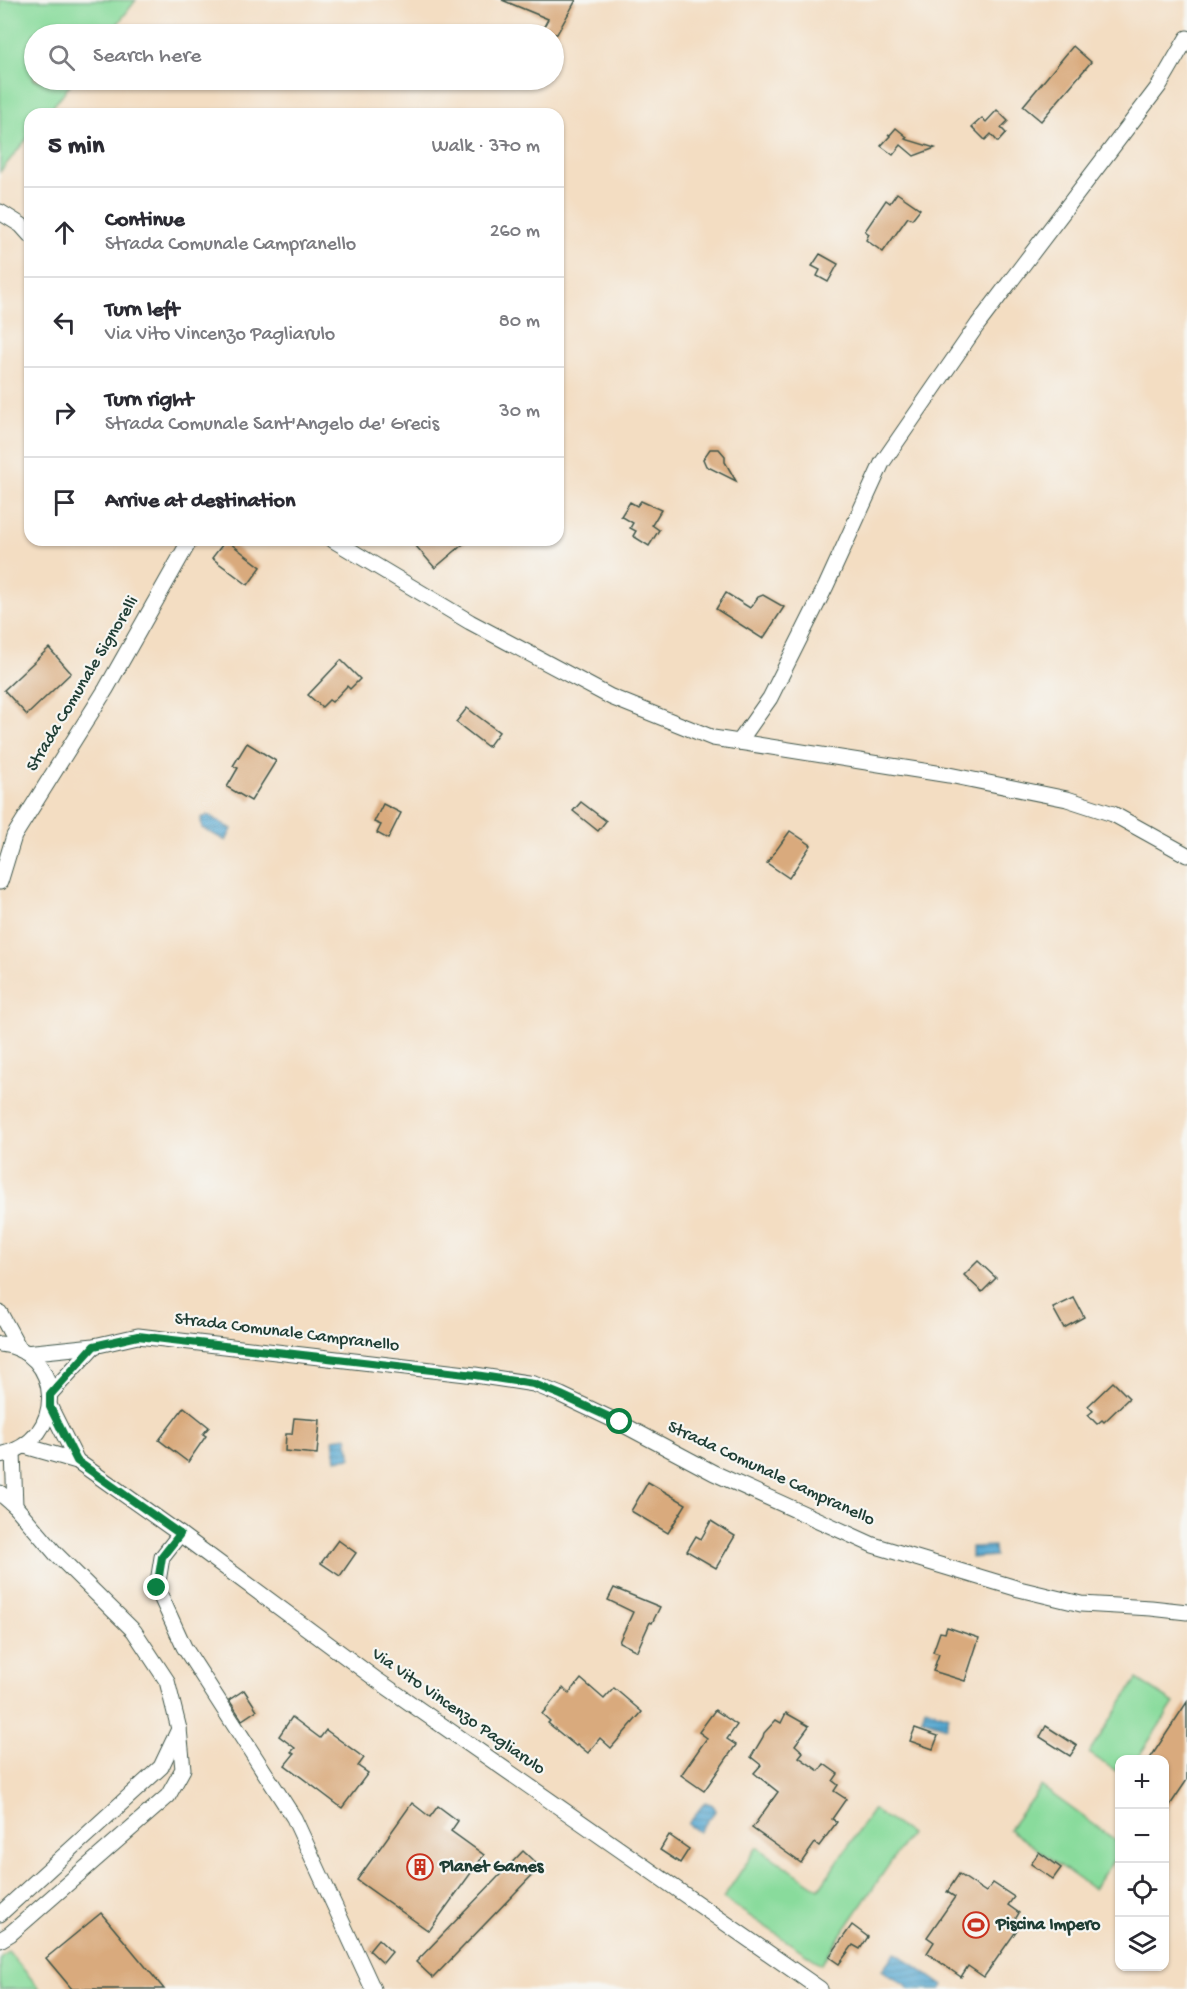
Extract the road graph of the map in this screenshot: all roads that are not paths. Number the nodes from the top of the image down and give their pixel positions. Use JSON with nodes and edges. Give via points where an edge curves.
{"nodes":[{"id":1,"x":1187,"y":38,"type":"edge"},
{"id":2,"x":0,"y":212,"type":"edge"},
{"id":3,"x":24,"y":228,"type":"edge"},
{"id":4,"x":187,"y":546,"type":"edge"},
{"id":5,"x":343,"y":546,"type":"edge"},
{"id":6,"x":739,"y":742,"type":"junction"},
{"id":7,"x":1187,"y":855,"type":"edge"},
{"id":8,"x":0,"y":882,"type":"edge"},
{"id":9,"x":0,"y":1313,"type":"edge"},
{"id":10,"x":0,"y":1344,"type":"edge"},
{"id":11,"x":94,"y":1346,"type":"junction"},
{"id":12,"x":23,"y":1351,"type":"junction"},
{"id":13,"x":50,"y":1401,"type":"junction"},
{"id":14,"x":13,"y":1451,"type":"edge"},
{"id":15,"x":77,"y":1461,"type":"junction"},
{"id":16,"x":0,"y":1493,"type":"edge"},
{"id":17,"x":15,"y":1506,"type":"junction"},
{"id":18,"x":180,"y":1534,"type":"junction"},
{"id":19,"x":1187,"y":1612,"type":"edge"},
{"id":20,"x":179,"y":1729,"type":"junction"},
{"id":21,"x":0,"y":1914,"type":"edge"},
{"id":22,"x":0,"y":1940,"type":"edge"},
{"id":23,"x":373,"y":1989,"type":"edge"},
{"id":24,"x":820,"y":1989,"type":"edge"}],
"edges":[{"from":1,"to":6,"type":"street","via":[[1160,86],[978,324],[882,464],[771,698]]},
{"from":2,"to":3,"type":"street"},
{"from":4,"to":8,"type":"street","name":"Strada Comunale Signorelli","via":[[106,688],[14,836]]},
{"from":5,"to":6,"type":"street","via":[[470,622],[611,697],[713,738]]},
{"from":6,"to":7,"type":"street","via":[[949,775],[1066,799],[1113,814]]},
{"from":9,"to":12,"type":"street"},
{"from":10,"to":12,"type":"street"},
{"from":11,"to":12,"type":"street","name":"Strada Comunale Campranello"},
{"from":11,"to":13,"type":"street"},
{"from":11,"to":19,"type":"street","name":"Strada Comunale Campranello","via":[[138,1336],[534,1384],[620,1422],[714,1473],[873,1545],[1081,1604]]},
{"from":12,"to":13,"type":"street","name":"Via Vito Vincenzo Pagliarulo","via":[[46,1378]]},
{"from":13,"to":14,"type":"street","via":[[37,1435]]},
{"from":13,"to":15,"type":"street","name":"Via Vito Vincenzo Pagliarulo"},
{"from":14,"to":15,"type":"street","name":"Via Vito Vincenzo Pagliarulo"},
{"from":14,"to":17,"type":"street"},
{"from":15,"to":18,"type":"street","name":"Via Vito Vincenzo Pagliarulo"},
{"from":16,"to":17,"type":"street"},
{"from":17,"to":20,"type":"street","via":[[56,1554],[134,1631],[168,1682]]},
{"from":18,"to":23,"type":"street","via":[[162,1557],[157,1588],[184,1647],[294,1818]]},
{"from":18,"to":24,"type":"street","name":"Via Vito Vincenzo Pagliarulo","via":[[377,1680]]},
{"from":20,"to":21,"type":"street","via":[[161,1767]]},
{"from":20,"to":22,"type":"street","via":[[183,1769],[168,1796]]}]}
